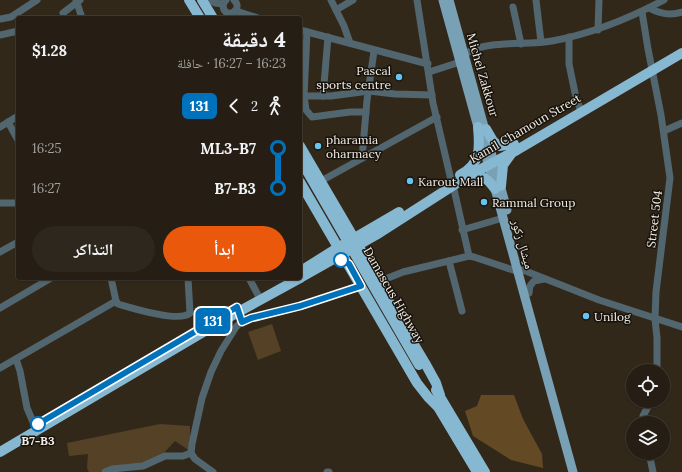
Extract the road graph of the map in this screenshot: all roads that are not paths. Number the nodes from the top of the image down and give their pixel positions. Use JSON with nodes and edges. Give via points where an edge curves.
{"nodes":[{"id":1,"x":37,"y":0,"type":"edge"},
{"id":2,"x":189,"y":0,"type":"edge"},
{"id":3,"x":195,"y":0,"type":"edge"},
{"id":4,"x":202,"y":0,"type":"edge"},
{"id":5,"x":209,"y":0,"type":"edge"},
{"id":6,"x":235,"y":0,"type":"edge"},
{"id":7,"x":331,"y":0,"type":"edge"},
{"id":8,"x":353,"y":0,"type":"edge"},
{"id":9,"x":417,"y":0,"type":"edge"},
{"id":10,"x":443,"y":0,"type":"edge"},
{"id":11,"x":449,"y":0,"type":"edge"},
{"id":12,"x":536,"y":0,"type":"edge"},
{"id":13,"x":599,"y":0,"type":"edge"},
{"id":14,"x":664,"y":0,"type":"edge"},
{"id":15,"x":78,"y":1,"type":"edge"},
{"id":16,"x":224,"y":1,"type":"edge"},
{"id":17,"x":649,"y":6,"type":"edge"},
{"id":18,"x":514,"y":7,"type":"dead end"},
{"id":19,"x":336,"y":10,"type":"junction"},
{"id":20,"x":682,"y":12,"type":"edge"},
{"id":21,"x":63,"y":13,"type":"dead end"},
{"id":22,"x":233,"y":14,"type":"edge"},
{"id":23,"x":82,"y":16,"type":"edge"},
{"id":24,"x":199,"y":16,"type":"edge"},
{"id":25,"x":205,"y":16,"type":"edge"},
{"id":26,"x":212,"y":16,"type":"edge"},
{"id":27,"x":219,"y":16,"type":"edge"},
{"id":28,"x":246,"y":16,"type":"edge"},
{"id":29,"x":0,"y":19,"type":"edge"},
{"id":30,"x":598,"y":30,"type":"junction"},
{"id":31,"x":16,"y":31,"type":"edge"},
{"id":32,"x":303,"y":31,"type":"edge"},
{"id":33,"x":0,"y":35,"type":"edge"},
{"id":34,"x":328,"y":37,"type":"junction"},
{"id":35,"x":570,"y":37,"type":"junction"},
{"id":36,"x":541,"y":42,"type":"junction"},
{"id":37,"x":350,"y":43,"type":"junction"},
{"id":38,"x":521,"y":44,"type":"junction"},
{"id":39,"x":682,"y":47,"type":"edge"},
{"id":40,"x":374,"y":50,"type":"junction"},
{"id":41,"x":682,"y":53,"type":"edge"},
{"id":42,"x":465,"y":54,"type":"junction"},
{"id":43,"x":460,"y":62,"type":"junction"},
{"id":44,"x":428,"y":64,"type":"junction"},
{"id":45,"x":652,"y":67,"type":"junction"},
{"id":46,"x":429,"y":72,"type":"junction"},
{"id":47,"x":369,"y":91,"type":"junction"},
{"id":48,"x":432,"y":95,"type":"junction"},
{"id":49,"x":323,"y":96,"type":"junction"},
{"id":50,"x":303,"y":99,"type":"edge"},
{"id":51,"x":580,"y":109,"type":"junction"},
{"id":52,"x":366,"y":112,"type":"junction"},
{"id":53,"x":16,"y":117,"type":"edge"},
{"id":54,"x":437,"y":118,"type":"junction"},
{"id":55,"x":8,"y":122,"type":"junction"},
{"id":56,"x":682,"y":123,"type":"edge"},
{"id":57,"x":0,"y":126,"type":"edge"},
{"id":58,"x":482,"y":128,"type":"junction"},
{"id":59,"x":664,"y":131,"type":"junction"},
{"id":60,"x":16,"y":136,"type":"edge"},
{"id":61,"x":516,"y":147,"type":"junction"},
{"id":62,"x":302,"y":149,"type":"edge"},
{"id":63,"x":362,"y":158,"type":"junction"},
{"id":64,"x":491,"y":161,"type":"junction"},
{"id":65,"x":302,"y":163,"type":"edge"},
{"id":66,"x":302,"y":174,"type":"edge"},
{"id":67,"x":467,"y":174,"type":"junction"},
{"id":68,"x":321,"y":181,"type":"junction"},
{"id":69,"x":452,"y":183,"type":"junction"},
{"id":70,"x":498,"y":187,"type":"junction"},
{"id":71,"x":302,"y":189,"type":"edge"},
{"id":72,"x":0,"y":203,"type":"edge"},
{"id":73,"x":16,"y":203,"type":"edge"},
{"id":74,"x":503,"y":218,"type":"junction"},
{"id":75,"x":343,"y":219,"type":"junction"},
{"id":76,"x":328,"y":229,"type":"junction"},
{"id":77,"x":462,"y":230,"type":"junction"},
{"id":78,"x":377,"y":231,"type":"junction"},
{"id":79,"x":356,"y":241,"type":"junction"},
{"id":80,"x":16,"y":243,"type":"edge"},
{"id":81,"x":341,"y":250,"type":"junction"},
{"id":82,"x":0,"y":252,"type":"edge"},
{"id":83,"x":469,"y":256,"type":"junction"},
{"id":84,"x":366,"y":259,"type":"junction"},
{"id":85,"x":325,"y":260,"type":"junction"},
{"id":86,"x":449,"y":261,"type":"junction"},
{"id":87,"x":349,"y":264,"type":"junction"},
{"id":88,"x":372,"y":269,"type":"junction"},
{"id":89,"x":302,"y":270,"type":"edge"},
{"id":90,"x":521,"y":271,"type":"junction"},
{"id":91,"x":302,"y":277,"type":"edge"},
{"id":92,"x":356,"y":277,"type":"junction"},
{"id":93,"x":544,"y":279,"type":"junction"},
{"id":94,"x":47,"y":280,"type":"edge"},
{"id":95,"x":111,"y":280,"type":"edge"},
{"id":96,"x":188,"y":280,"type":"edge"},
{"id":97,"x":250,"y":280,"type":"edge"},
{"id":98,"x":285,"y":280,"type":"edge"},
{"id":99,"x":296,"y":280,"type":"edge"},
{"id":100,"x":378,"y":282,"type":"junction"},
{"id":101,"x":361,"y":286,"type":"junction"},
{"id":102,"x":529,"y":293,"type":"junction"},
{"id":103,"x":258,"y":295,"type":"junction"},
{"id":104,"x":116,"y":301,"type":"junction"},
{"id":105,"x":0,"y":308,"type":"edge"},
{"id":106,"x":238,"y":309,"type":"junction"},
{"id":107,"x":462,"y":311,"type":"dead end"},
{"id":108,"x":655,"y":319,"type":"junction"},
{"id":109,"x":242,"y":322,"type":"junction"},
{"id":110,"x":682,"y":327,"type":"edge"},
{"id":111,"x":16,"y":359,"type":"junction"},
{"id":112,"x":657,"y":364,"type":"edge"},
{"id":113,"x":416,"y":365,"type":"junction"},
{"id":114,"x":0,"y":368,"type":"edge"},
{"id":115,"x":440,"y":395,"type":"junction"},
{"id":116,"x":437,"y":406,"type":"junction"},
{"id":117,"x":35,"y":428,"type":"junction"},
{"id":118,"x":0,"y":445,"type":"edge"},
{"id":119,"x":465,"y":445,"type":"junction"},
{"id":120,"x":0,"y":452,"type":"edge"},
{"id":121,"x":191,"y":453,"type":"junction"},
{"id":122,"x":650,"y":460,"type":"edge"},
{"id":123,"x":105,"y":472,"type":"edge"},
{"id":124,"x":213,"y":472,"type":"edge"},
{"id":125,"x":471,"y":472,"type":"edge"},
{"id":126,"x":477,"y":472,"type":"edge"},
{"id":127,"x":485,"y":472,"type":"edge"},
{"id":128,"x":492,"y":472,"type":"edge"},
{"id":129,"x":573,"y":472,"type":"edge"},
{"id":130,"x":579,"y":472,"type":"edge"},
{"id":131,"x":653,"y":472,"type":"edge"}],
"edges":[{"from":1,"to":29,"type":"street","via":[[11,17]]},
{"from":2,"to":24,"type":"highway"},
{"from":3,"to":25,"type":"highway"},
{"from":4,"to":26,"type":"highway"},
{"from":5,"to":16,"type":"street"},
{"from":5,"to":27,"type":"highway"},
{"from":6,"to":22,"type":"street","via":[[237,7]]},
{"from":7,"to":19,"type":"street"},
{"from":8,"to":19,"type":"street"},
{"from":9,"to":44,"type":"street"},
{"from":10,"to":43,"type":"main road","name":"ميشال زكور"},
{"from":11,"to":42,"type":"main road","name":"Michel Zakkour"},
{"from":12,"to":36,"type":"street"},
{"from":13,"to":30,"type":"street"},
{"from":14,"to":17,"type":"street"},
{"from":15,"to":21,"type":"street"},
{"from":15,"to":23,"type":"street"},
{"from":16,"to":22,"type":"street","via":[[225,11]]},
{"from":17,"to":20,"type":"street","via":[[657,12],[671,15]]},
{"from":17,"to":30,"type":"street","via":[[618,23]]},
{"from":17,"to":45,"type":"street","name":"Street 504"},
{"from":18,"to":38,"type":"street"},
{"from":19,"to":37,"type":"street"},
{"from":22,"to":28,"type":"street"},
{"from":30,"to":35,"type":"street"},
{"from":31,"to":33,"type":"street"},
{"from":32,"to":34,"type":"street"},
{"from":32,"to":50,"type":"street"},
{"from":34,"to":37,"type":"street"},
{"from":34,"to":49,"type":"street"},
{"from":35,"to":36,"type":"street"},
{"from":35,"to":51,"type":"street","via":[[569,64]]},
{"from":36,"to":38,"type":"street"},
{"from":37,"to":40,"type":"street"},
{"from":38,"to":42,"type":"street","via":[[478,48]]},
{"from":39,"to":45,"type":"highway","name":"Kamil Chamoun Street"},
{"from":40,"to":44,"type":"street"},
{"from":40,"to":47,"type":"street"},
{"from":41,"to":45,"type":"highway","name":"Kamil Chamoun Street"},
{"from":42,"to":58,"type":"main road","name":"Michel Zakkour"},
{"from":43,"to":46,"type":"street"},
{"from":43,"to":58,"type":"main road","name":"ميشال زكور"},
{"from":44,"to":46,"type":"street"},
{"from":45,"to":51,"type":"highway","name":"Kamil Chamoun Street"},
{"from":45,"to":59,"type":"street","name":"Street 504"},
{"from":46,"to":48,"type":"street"},
{"from":47,"to":48,"type":"street"},
{"from":47,"to":49,"type":"street"},
{"from":47,"to":52,"type":"street"},
{"from":48,"to":54,"type":"street"},
{"from":49,"to":50,"type":"street"},
{"from":50,"to":52,"type":"street","via":[[306,110],[312,117]]},
{"from":51,"to":61,"type":"highway","name":"Kamil Chamoun Street"},
{"from":52,"to":63,"type":"street"},
{"from":53,"to":55,"type":"street"},
{"from":54,"to":63,"type":"street"},
{"from":54,"to":69,"type":"street"},
{"from":55,"to":57,"type":"street"},
{"from":55,"to":60,"type":"street"},
{"from":56,"to":59,"type":"street"},
{"from":58,"to":61,"type":"highway","via":[[499,146]]},
{"from":58,"to":64,"type":"main road","name":"ميشال زكور"},
{"from":58,"to":67,"type":"highway","via":[[479,154]]},
{"from":59,"to":108,"type":"street","name":"Street 504","via":[[670,181]]},
{"from":61,"to":64,"type":"highway","name":"Kamil Chamoun Street"},
{"from":61,"to":70,"type":"highway","via":[[503,165]]},
{"from":62,"to":68,"type":"highway"},
{"from":63,"to":68,"type":"street"},
{"from":64,"to":67,"type":"highway","name":"Kamil Chamoun Street"},
{"from":64,"to":70,"type":"main road","name":"ميشال زكور"},
{"from":65,"to":113,"type":"highway","name":"Damascus Highway","bridge":true},
{"from":66,"to":113,"type":"highway","name":"Damascus Highway"},
{"from":67,"to":69,"type":"highway","name":"Kamil Chamoun Street"},
{"from":67,"to":70,"type":"highway","via":[[483,177]]},
{"from":68,"to":75,"type":"highway"},
{"from":69,"to":77,"type":"street"},
{"from":69,"to":78,"type":"highway"},
{"from":70,"to":74,"type":"main road","name":"ميشال زكور"},
{"from":70,"to":90,"type":"main road","name":"ميشال زكور"},
{"from":71,"to":76,"type":"highway"},
{"from":72,"to":73,"type":"street"},
{"from":74,"to":77,"type":"street"},
{"from":74,"to":90,"type":"main road","name":"ميشال زكور"},
{"from":75,"to":76,"type":"highway","via":[[338,230]]},
{"from":75,"to":78,"type":"highway","via":[[356,231]]},
{"from":75,"to":79,"type":"highway"},
{"from":76,"to":81,"type":"highway"},
{"from":76,"to":85,"type":"highway","via":[[332,245]]},
{"from":77,"to":83,"type":"street"},
{"from":78,"to":79,"type":"highway"},
{"from":78,"to":84,"type":"highway","via":[[366,245]]},
{"from":79,"to":81,"type":"highway"},
{"from":79,"to":84,"type":"highway"},
{"from":80,"to":82,"type":"street"},
{"from":81,"to":85,"type":"highway"},
{"from":81,"to":87,"type":"highway"},
{"from":83,"to":86,"type":"street"},
{"from":83,"to":90,"type":"street"},
{"from":84,"to":88,"type":"highway"},
{"from":85,"to":87,"type":"highway","via":[[338,260]]},
{"from":85,"to":89,"type":"highway"},
{"from":85,"to":91,"type":"highway"},
{"from":86,"to":100,"type":"street","via":[[396,274]]},
{"from":86,"to":107,"type":"street"},
{"from":87,"to":92,"type":"highway"},
{"from":88,"to":92,"type":"highway","via":[[367,265],[361,265],[357,269]]},
{"from":88,"to":100,"type":"highway"},
{"from":90,"to":93,"type":"street"},
{"from":90,"to":102,"type":"main road","name":"ميشال زكور"},
{"from":90,"to":129,"type":"main road","name":"ميشال زكور"},
{"from":92,"to":101,"type":"highway"},
{"from":93,"to":102,"type":"street","via":[[534,280]]},
{"from":93,"to":108,"type":"street"},
{"from":94,"to":105,"type":"street"},
{"from":95,"to":104,"type":"street"},
{"from":96,"to":104,"type":"street","via":[[190,311],[187,316],[166,316],[118,304]]},
{"from":97,"to":103,"type":"street"},
{"from":98,"to":103,"type":"highway"},
{"from":99,"to":106,"type":"highway"},
{"from":100,"to":115,"type":"highway","via":[[436,383]]},
{"from":101,"to":109,"type":"street"},
{"from":101,"to":116,"type":"highway","via":[[420,387]]},
{"from":102,"to":130,"type":"main road","name":"ميشال زكور"},
{"from":103,"to":106,"type":"highway"},
{"from":104,"to":111,"type":"street"},
{"from":106,"to":109,"type":"street"},
{"from":106,"to":117,"type":"highway"},
{"from":108,"to":110,"type":"street"},
{"from":108,"to":112,"type":"street","name":"Street 504"},
{"from":109,"to":121,"type":"street","via":[[223,346],[211,372],[203,393]]},
{"from":111,"to":114,"type":"street"},
{"from":111,"to":117,"type":"street","via":[[27,408]]},
{"from":113,"to":115,"type":"highway","name":"Damascus Highway"},
{"from":113,"to":116,"type":"highway","name":"Damascus Highway"},
{"from":115,"to":119,"type":"highway","name":"Damascus Highway"},
{"from":116,"to":119,"type":"highway","name":"Damascus Highway"},
{"from":117,"to":118,"type":"highway"},
{"from":117,"to":120,"type":"highway"},
{"from":119,"to":125,"type":"highway"},
{"from":119,"to":126,"type":"highway"},
{"from":119,"to":127,"type":"highway"},
{"from":119,"to":128,"type":"highway"},
{"from":121,"to":123,"type":"street","via":[[183,456],[165,456],[143,466]]},
{"from":121,"to":124,"type":"street","via":[[198,462]]},
{"from":122,"to":131,"type":"street"}]}
